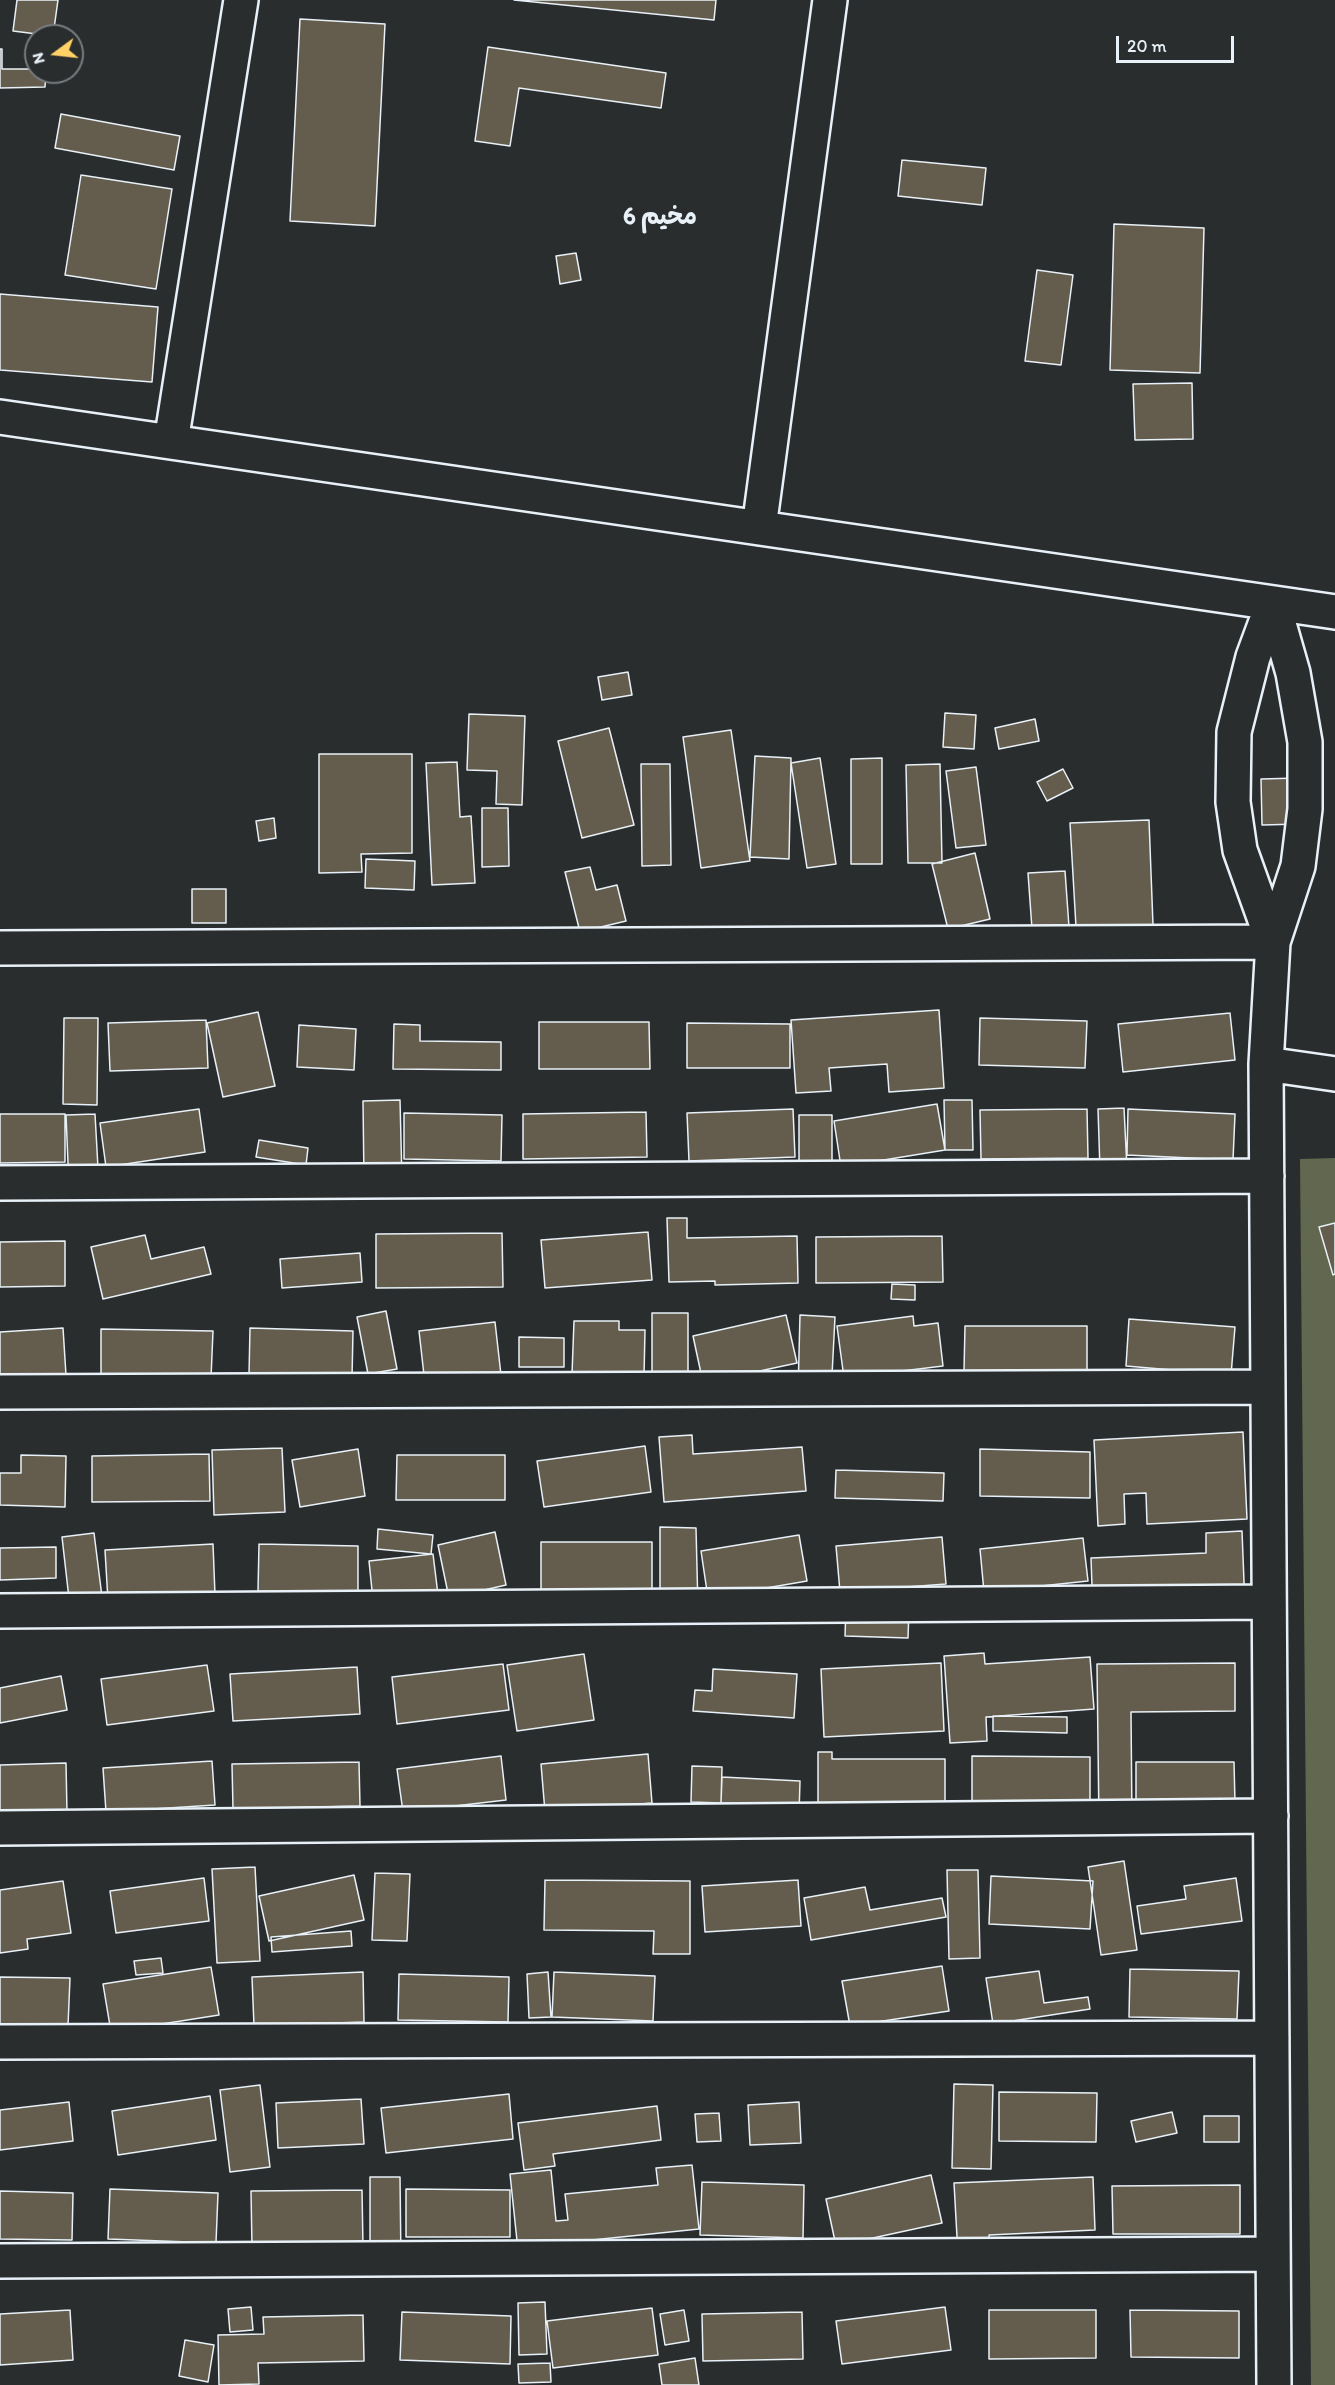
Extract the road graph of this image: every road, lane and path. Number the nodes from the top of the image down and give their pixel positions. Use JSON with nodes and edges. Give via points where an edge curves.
{"nodes":[{"id":1,"x":241,"y":0,"type":"edge"},
{"id":2,"x":830,"y":0,"type":"edge"},
{"id":3,"x":0,"y":417,"type":"edge"},
{"id":4,"x":171,"y":442,"type":"junction"},
{"id":5,"x":759,"y":528,"type":"junction"},
{"id":6,"x":1274,"y":603,"type":"junction"},
{"id":7,"x":1335,"y":612,"type":"edge"},
{"id":8,"x":1273,"y":942,"type":"junction"},
{"id":9,"x":0,"y":948,"type":"edge"},
{"id":10,"x":1266,"y":1064,"type":"junction"},
{"id":11,"x":1335,"y":1074,"type":"edge"},
{"id":12,"x":1267,"y":1176,"type":"junction"},
{"id":13,"x":0,"y":1183,"type":"edge"},
{"id":14,"x":1268,"y":1387,"type":"junction"},
{"id":15,"x":0,"y":1392,"type":"edge"},
{"id":16,"x":1269,"y":1602,"type":"junction"},
{"id":17,"x":0,"y":1611,"type":"edge"},
{"id":18,"x":1271,"y":1816,"type":"junction"},
{"id":19,"x":0,"y":1828,"type":"edge"},
{"id":20,"x":1272,"y":2038,"type":"junction"},
{"id":21,"x":0,"y":2042,"type":"edge"},
{"id":22,"x":1273,"y":2254,"type":"junction"},
{"id":23,"x":0,"y":2262,"type":"edge"},
{"id":24,"x":1274,"y":2385,"type":"edge"}],
"edges":[{"from":1,"to":4,"type":"street"},
{"from":2,"to":5,"type":"street"},
{"from":3,"to":4,"type":"street"},
{"from":4,"to":5,"type":"street"},
{"from":5,"to":6,"type":"street"},
{"from":6,"to":7,"type":"street"},
{"from":6,"to":8,"type":"street","via":[[1293,673],[1305,753],[1305,808],[1298,866]]},
{"from":6,"to":8,"type":"street","via":[[1252,657],[1234,732],[1233,802],[1240,850]]},
{"from":8,"to":9,"type":"street"},
{"from":8,"to":10,"type":"street"},
{"from":10,"to":11,"type":"street"},
{"from":10,"to":12,"type":"street"},
{"from":12,"to":13,"type":"street"},
{"from":12,"to":14,"type":"street"},
{"from":14,"to":15,"type":"street"},
{"from":14,"to":16,"type":"street"},
{"from":16,"to":17,"type":"street"},
{"from":16,"to":18,"type":"street"},
{"from":18,"to":19,"type":"street"},
{"from":18,"to":20,"type":"street"},
{"from":20,"to":21,"type":"street"},
{"from":20,"to":22,"type":"street"},
{"from":22,"to":23,"type":"street"},
{"from":22,"to":24,"type":"street"}]}
